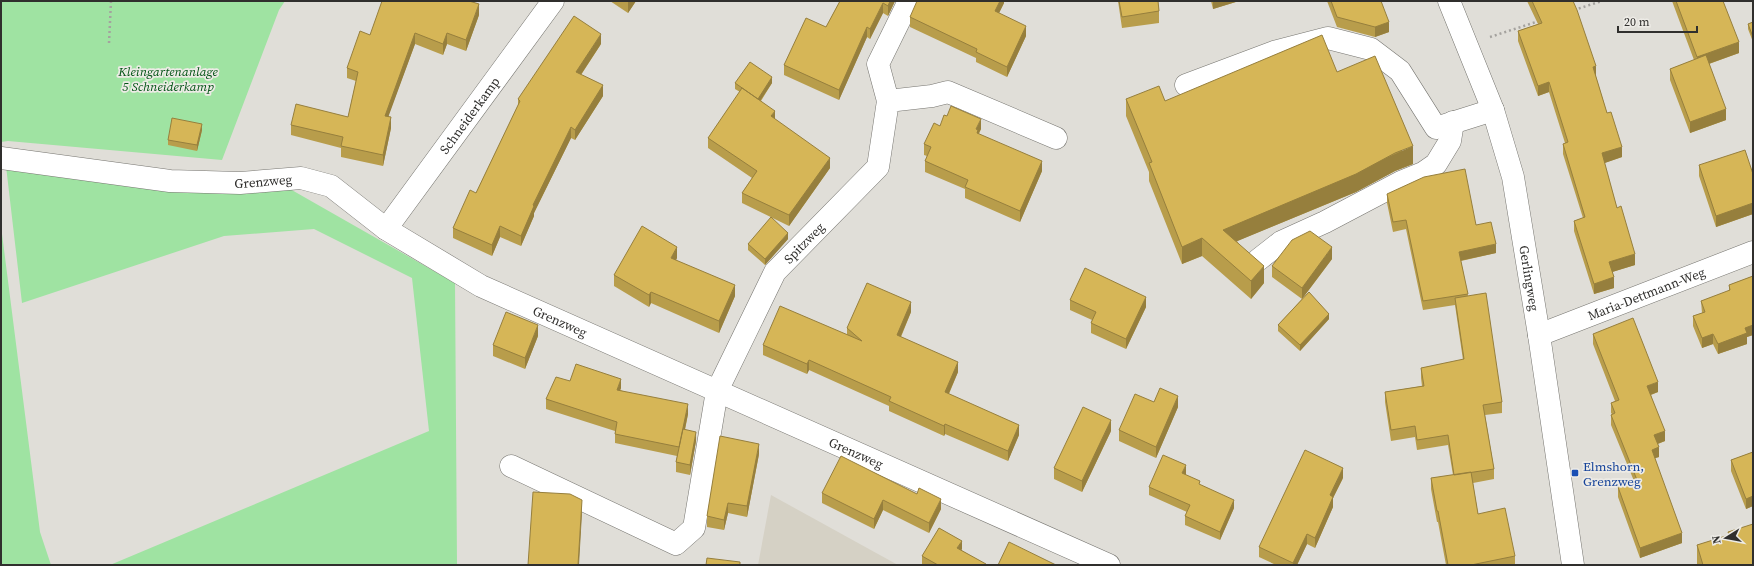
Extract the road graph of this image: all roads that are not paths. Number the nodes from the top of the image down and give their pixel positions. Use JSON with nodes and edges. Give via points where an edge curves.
{"nodes":[{"id":1,"x":553,"y":1,"type":"edge"},
{"id":2,"x":908,"y":1,"type":"edge"},
{"id":3,"x":1449,"y":1,"type":"edge"},
{"id":4,"x":1186,"y":84,"type":"dead end"},
{"id":5,"x":888,"y":101,"type":"junction"},
{"id":6,"x":1493,"y":110,"type":"junction"},
{"id":7,"x":1453,"y":122,"type":"junction"},
{"id":8,"x":1056,"y":138,"type":"dead end"},
{"id":9,"x":1,"y":158,"type":"edge"},
{"id":10,"x":386,"y":229,"type":"junction"},
{"id":11,"x":1753,"y":252,"type":"edge"},
{"id":12,"x":1258,"y":260,"type":"edge"},
{"id":13,"x":1539,"y":335,"type":"junction"},
{"id":14,"x":717,"y":391,"type":"junction"},
{"id":15,"x":511,"y":466,"type":"dead end"},
{"id":16,"x":1109,"y":565,"type":"edge"},
{"id":17,"x":1573,"y":565,"type":"edge"}],
"edges":[{"from":1,"to":10,"type":"street","name":"Schneiderkamp"},
{"from":2,"to":5,"type":"street","name":"Spitzweg","via":[[878,64]]},
{"from":3,"to":6,"type":"street","name":"Gerlingweg"},
{"from":4,"to":7,"type":"street","via":[[1274,52],[1328,38],[1371,49],[1400,71],[1436,128]]},
{"from":5,"to":8,"type":"street","via":[[948,92]]},
{"from":5,"to":14,"type":"street","name":"Spitzweg","via":[[878,167],[775,272]]},
{"from":6,"to":7,"type":"street"},
{"from":6,"to":13,"type":"street","name":"Gerlingweg","via":[[1513,176]]},
{"from":7,"to":12,"type":"street","via":[[1450,141],[1436,164],[1423,173],[1281,242]]},
{"from":9,"to":10,"type":"street","name":"Grenzweg","via":[[170,181],[240,183],[301,178],[331,186]]},
{"from":10,"to":14,"type":"street","name":"Grenzweg","via":[[481,286]]},
{"from":11,"to":13,"type":"street","name":"Maria-Dettmann-Weg"},
{"from":13,"to":17,"type":"street","name":"Gerlingweg"},
{"from":14,"to":15,"type":"street","name":"Spitzweg","via":[[694,528],[676,544]]},
{"from":14,"to":16,"type":"street","name":"Grenzweg"}]}
